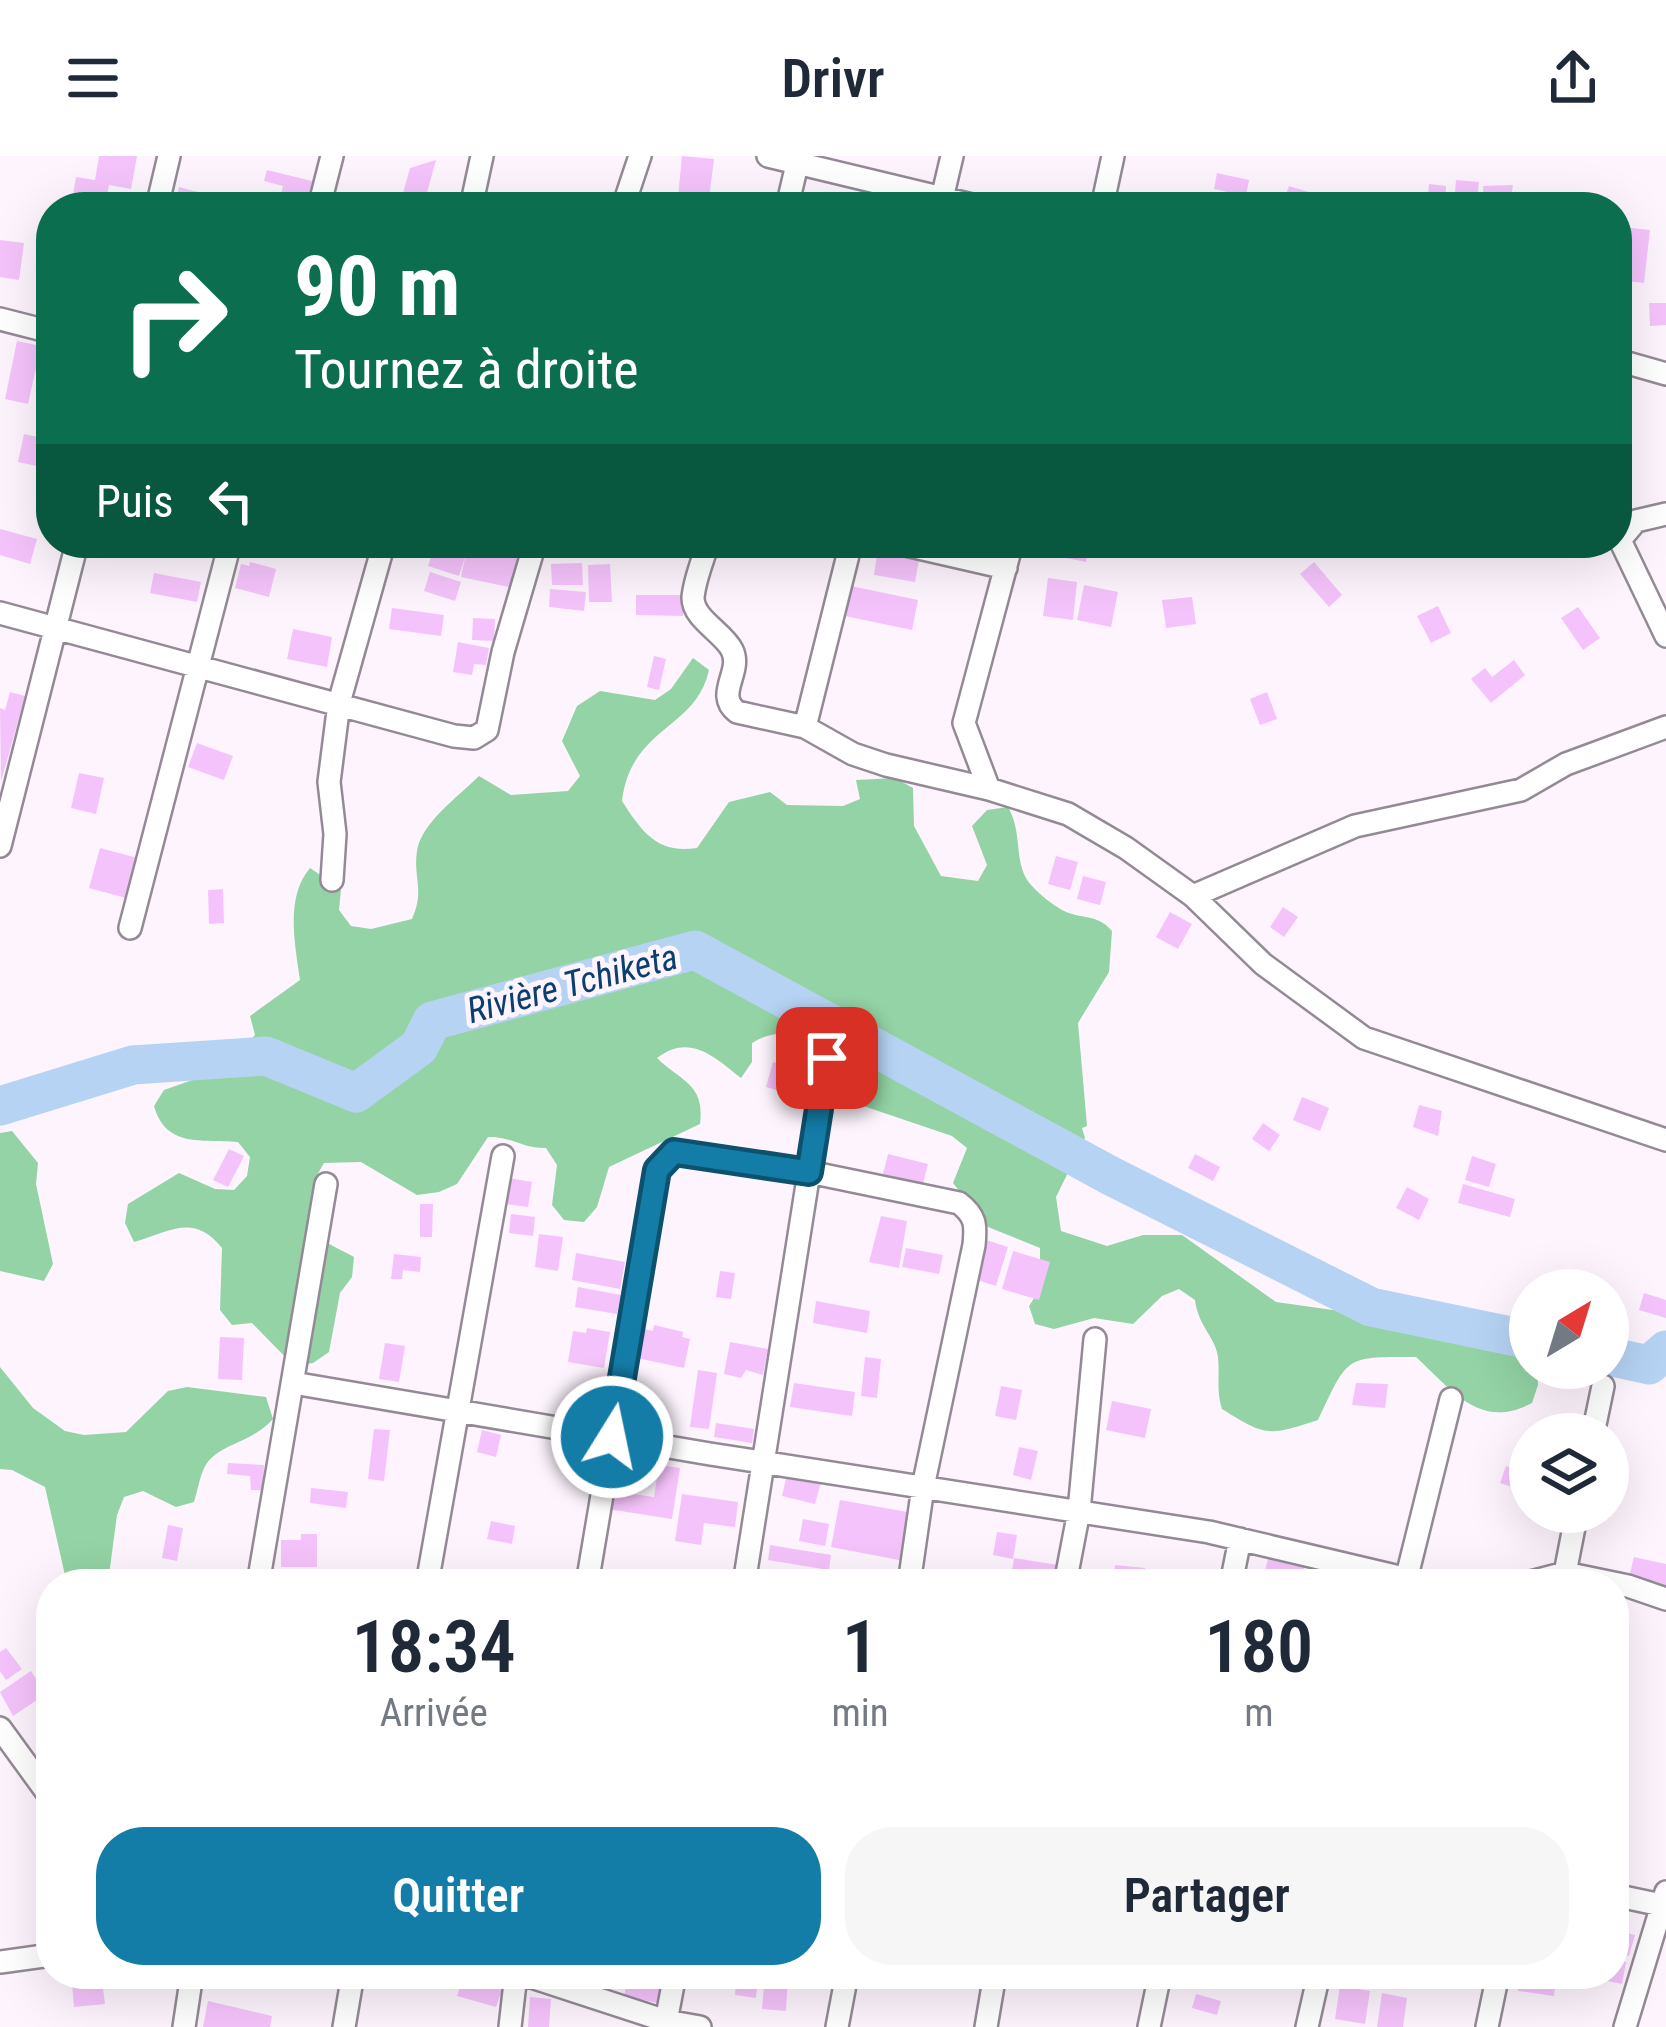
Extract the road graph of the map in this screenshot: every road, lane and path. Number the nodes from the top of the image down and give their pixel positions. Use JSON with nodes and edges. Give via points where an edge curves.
{"nodes":[{"id":1,"x":169,"y":156,"type":"edge"},
{"id":2,"x":332,"y":156,"type":"edge"},
{"id":3,"x":482,"y":156,"type":"edge"},
{"id":4,"x":640,"y":156,"type":"edge"},
{"id":5,"x":768,"y":156,"type":"edge"},
{"id":6,"x":952,"y":156,"type":"edge"},
{"id":7,"x":1113,"y":156,"type":"edge"},
{"id":8,"x":798,"y":160,"type":"edge"},
{"id":9,"x":161,"y":192,"type":"edge"},
{"id":10,"x":324,"y":192,"type":"edge"},
{"id":11,"x":474,"y":192,"type":"edge"},
{"id":12,"x":627,"y":192,"type":"edge"},
{"id":13,"x":791,"y":192,"type":"edge"},
{"id":14,"x":908,"y":192,"type":"edge"},
{"id":15,"x":944,"y":192,"type":"edge"},
{"id":16,"x":1105,"y":192,"type":"edge"},
{"id":17,"x":0,"y":319,"type":"edge"},
{"id":18,"x":36,"y":328,"type":"edge"},
{"id":19,"x":1632,"y":364,"type":"edge"},
{"id":20,"x":1666,"y":374,"type":"edge"},
{"id":21,"x":1666,"y":514,"type":"edge"},
{"id":22,"x":1632,"y":526,"type":"edge"},
{"id":23,"x":73,"y":558,"type":"edge"},
{"id":24,"x":226,"y":558,"type":"edge"},
{"id":25,"x":380,"y":558,"type":"edge"},
{"id":26,"x":531,"y":558,"type":"edge"},
{"id":27,"x":704,"y":558,"type":"edge"},
{"id":28,"x":847,"y":558,"type":"edge"},
{"id":29,"x":962,"y":558,"type":"edge"},
{"id":30,"x":1008,"y":558,"type":"edge"},
{"id":31,"x":1629,"y":558,"type":"edge"},
{"id":32,"x":1006,"y":568,"type":"junction"},
{"id":33,"x":0,"y":613,"type":"edge"},
{"id":34,"x":56,"y":628,"type":"junction"},
{"id":35,"x":1666,"y":635,"type":"edge"},
{"id":36,"x":200,"y":667,"type":"junction"},
{"id":37,"x":339,"y":703,"type":"junction"},
{"id":38,"x":805,"y":727,"type":"junction"},
{"id":39,"x":1666,"y":727,"type":"edge"},
{"id":40,"x":989,"y":789,"type":"junction"},
{"id":41,"x":0,"y":846,"type":"edge"},
{"id":42,"x":332,"y":880,"type":"dead end"},
{"id":43,"x":1193,"y":896,"type":"junction"},
{"id":44,"x":130,"y":928,"type":"dead end"},
{"id":45,"x":827,"y":1058,"type":"dead end"},
{"id":46,"x":1666,"y":1140,"type":"edge"},
{"id":47,"x":503,"y":1156,"type":"dead end"},
{"id":48,"x":809,"y":1172,"type":"junction"},
{"id":49,"x":326,"y":1184,"type":"dead end"},
{"id":50,"x":1095,"y":1339,"type":"dead end"},
{"id":51,"x":292,"y":1383,"type":"junction"},
{"id":52,"x":1451,"y":1399,"type":"dead end"},
{"id":53,"x":458,"y":1411,"type":"junction"},
{"id":54,"x":612,"y":1437,"type":"junction"},
{"id":55,"x":764,"y":1462,"type":"junction"},
{"id":56,"x":923,"y":1487,"type":"junction"},
{"id":57,"x":1079,"y":1511,"type":"junction"},
{"id":58,"x":1573,"y":1533,"type":"edge"},
{"id":59,"x":1240,"y":1539,"type":"junction"},
{"id":60,"x":261,"y":1569,"type":"edge"},
{"id":61,"x":430,"y":1569,"type":"edge"},
{"id":62,"x":590,"y":1569,"type":"edge"},
{"id":63,"x":746,"y":1569,"type":"edge"},
{"id":64,"x":911,"y":1569,"type":"edge"},
{"id":65,"x":1068,"y":1569,"type":"edge"},
{"id":66,"x":1234,"y":1569,"type":"edge"},
{"id":67,"x":1358,"y":1569,"type":"edge"},
{"id":68,"x":1416,"y":1569,"type":"edge"},
{"id":69,"x":1566,"y":1569,"type":"edge"},
{"id":70,"x":1629,"y":1586,"type":"edge"},
{"id":71,"x":1665,"y":1599,"type":"edge"},
{"id":72,"x":1666,"y":1610,"type":"edge"},
{"id":73,"x":0,"y":1728,"type":"edge"},
{"id":74,"x":36,"y":1777,"type":"edge"},
{"id":75,"x":1629,"y":1897,"type":"edge"},
{"id":76,"x":1664,"y":1902,"type":"edge"},
{"id":77,"x":36,"y":1957,"type":"edge"},
{"id":78,"x":0,"y":1962,"type":"edge"},
{"id":79,"x":190,"y":1989,"type":"edge"},
{"id":80,"x":350,"y":1989,"type":"edge"},
{"id":81,"x":516,"y":1989,"type":"edge"},
{"id":82,"x":563,"y":1989,"type":"edge"},
{"id":83,"x":672,"y":1989,"type":"edge"},
{"id":84,"x":844,"y":1989,"type":"edge"},
{"id":85,"x":992,"y":1989,"type":"edge"},
{"id":86,"x":1157,"y":1989,"type":"edge"},
{"id":87,"x":1316,"y":1989,"type":"edge"},
{"id":88,"x":1495,"y":1989,"type":"edge"},
{"id":89,"x":666,"y":2024,"type":"edge"},
{"id":90,"x":184,"y":2027,"type":"edge"},
{"id":91,"x":344,"y":2027,"type":"edge"},
{"id":92,"x":510,"y":2027,"type":"edge"},
{"id":93,"x":700,"y":2027,"type":"edge"},
{"id":94,"x":837,"y":2027,"type":"edge"},
{"id":95,"x":986,"y":2027,"type":"edge"},
{"id":96,"x":1149,"y":2027,"type":"edge"},
{"id":97,"x":1307,"y":2027,"type":"edge"},
{"id":98,"x":1486,"y":2027,"type":"edge"},
{"id":99,"x":1625,"y":2027,"type":"edge"}],
"edges":[{"from":1,"to":9,"type":"street"},
{"from":2,"to":10,"type":"street"},
{"from":3,"to":11,"type":"street"},
{"from":4,"to":12,"type":"street"},
{"from":5,"to":8,"type":"street"},
{"from":6,"to":15,"type":"street"},
{"from":7,"to":16,"type":"street"},
{"from":8,"to":13,"type":"street"},
{"from":8,"to":14,"type":"street"},
{"from":17,"to":18,"type":"street"},
{"from":19,"to":20,"type":"street"},
{"from":21,"to":22,"type":"street"},
{"from":23,"to":34,"type":"street"},
{"from":24,"to":36,"type":"street"},
{"from":25,"to":37,"type":"street"},
{"from":26,"to":37,"type":"street","via":[[487,730],[454,736]]},
{"from":27,"to":38,"type":"street","via":[[693,598],[732,650],[729,705]]},
{"from":28,"to":38,"type":"street"},
{"from":29,"to":32,"type":"street"},
{"from":30,"to":32,"type":"street"},
{"from":31,"to":35,"type":"street"},
{"from":32,"to":40,"type":"street","via":[[964,723]]},
{"from":33,"to":34,"type":"street"},
{"from":34,"to":36,"type":"street"},
{"from":34,"to":41,"type":"street"},
{"from":36,"to":37,"type":"street"},
{"from":36,"to":44,"type":"street"},
{"from":37,"to":42,"type":"street","via":[[329,782]]},
{"from":38,"to":40,"type":"street","via":[[853,754]]},
{"from":39,"to":43,"type":"street","via":[[1521,790],[1354,826]]},
{"from":40,"to":43,"type":"street","via":[[1069,814]]},
{"from":43,"to":46,"type":"street","via":[[1263,964],[1364,1038]]},
{"from":45,"to":48,"type":"street"},
{"from":47,"to":53,"type":"street"},
{"from":48,"to":54,"type":"street","via":[[674,1152],[657,1170]]},
{"from":48,"to":55,"type":"street"},
{"from":48,"to":56,"type":"street","via":[[959,1203],[976,1225]]},
{"from":49,"to":51,"type":"street"},
{"from":50,"to":57,"type":"street"},
{"from":51,"to":53,"type":"street"},
{"from":51,"to":60,"type":"street"},
{"from":52,"to":68,"type":"street"},
{"from":53,"to":54,"type":"street"},
{"from":53,"to":61,"type":"street"},
{"from":54,"to":55,"type":"street"},
{"from":54,"to":62,"type":"street"},
{"from":55,"to":56,"type":"street"},
{"from":55,"to":63,"type":"street"},
{"from":56,"to":57,"type":"street"},
{"from":56,"to":64,"type":"street"},
{"from":57,"to":59,"type":"street"},
{"from":57,"to":65,"type":"street"},
{"from":58,"to":69,"type":"street"},
{"from":59,"to":66,"type":"street"},
{"from":59,"to":67,"type":"street"},
{"from":70,"to":71,"type":"street"},
{"from":71,"to":72,"type":"street"},
{"from":73,"to":74,"type":"street"},
{"from":75,"to":76,"type":"street"},
{"from":76,"to":99,"type":"street"},
{"from":77,"to":78,"type":"street"},
{"from":79,"to":90,"type":"street"},
{"from":80,"to":91,"type":"street"},
{"from":81,"to":92,"type":"street"},
{"from":82,"to":89,"type":"street"},
{"from":83,"to":89,"type":"street"},
{"from":84,"to":94,"type":"street"},
{"from":85,"to":95,"type":"street"},
{"from":86,"to":96,"type":"street"},
{"from":87,"to":97,"type":"street"},
{"from":88,"to":98,"type":"street"},
{"from":89,"to":93,"type":"street"}]}
